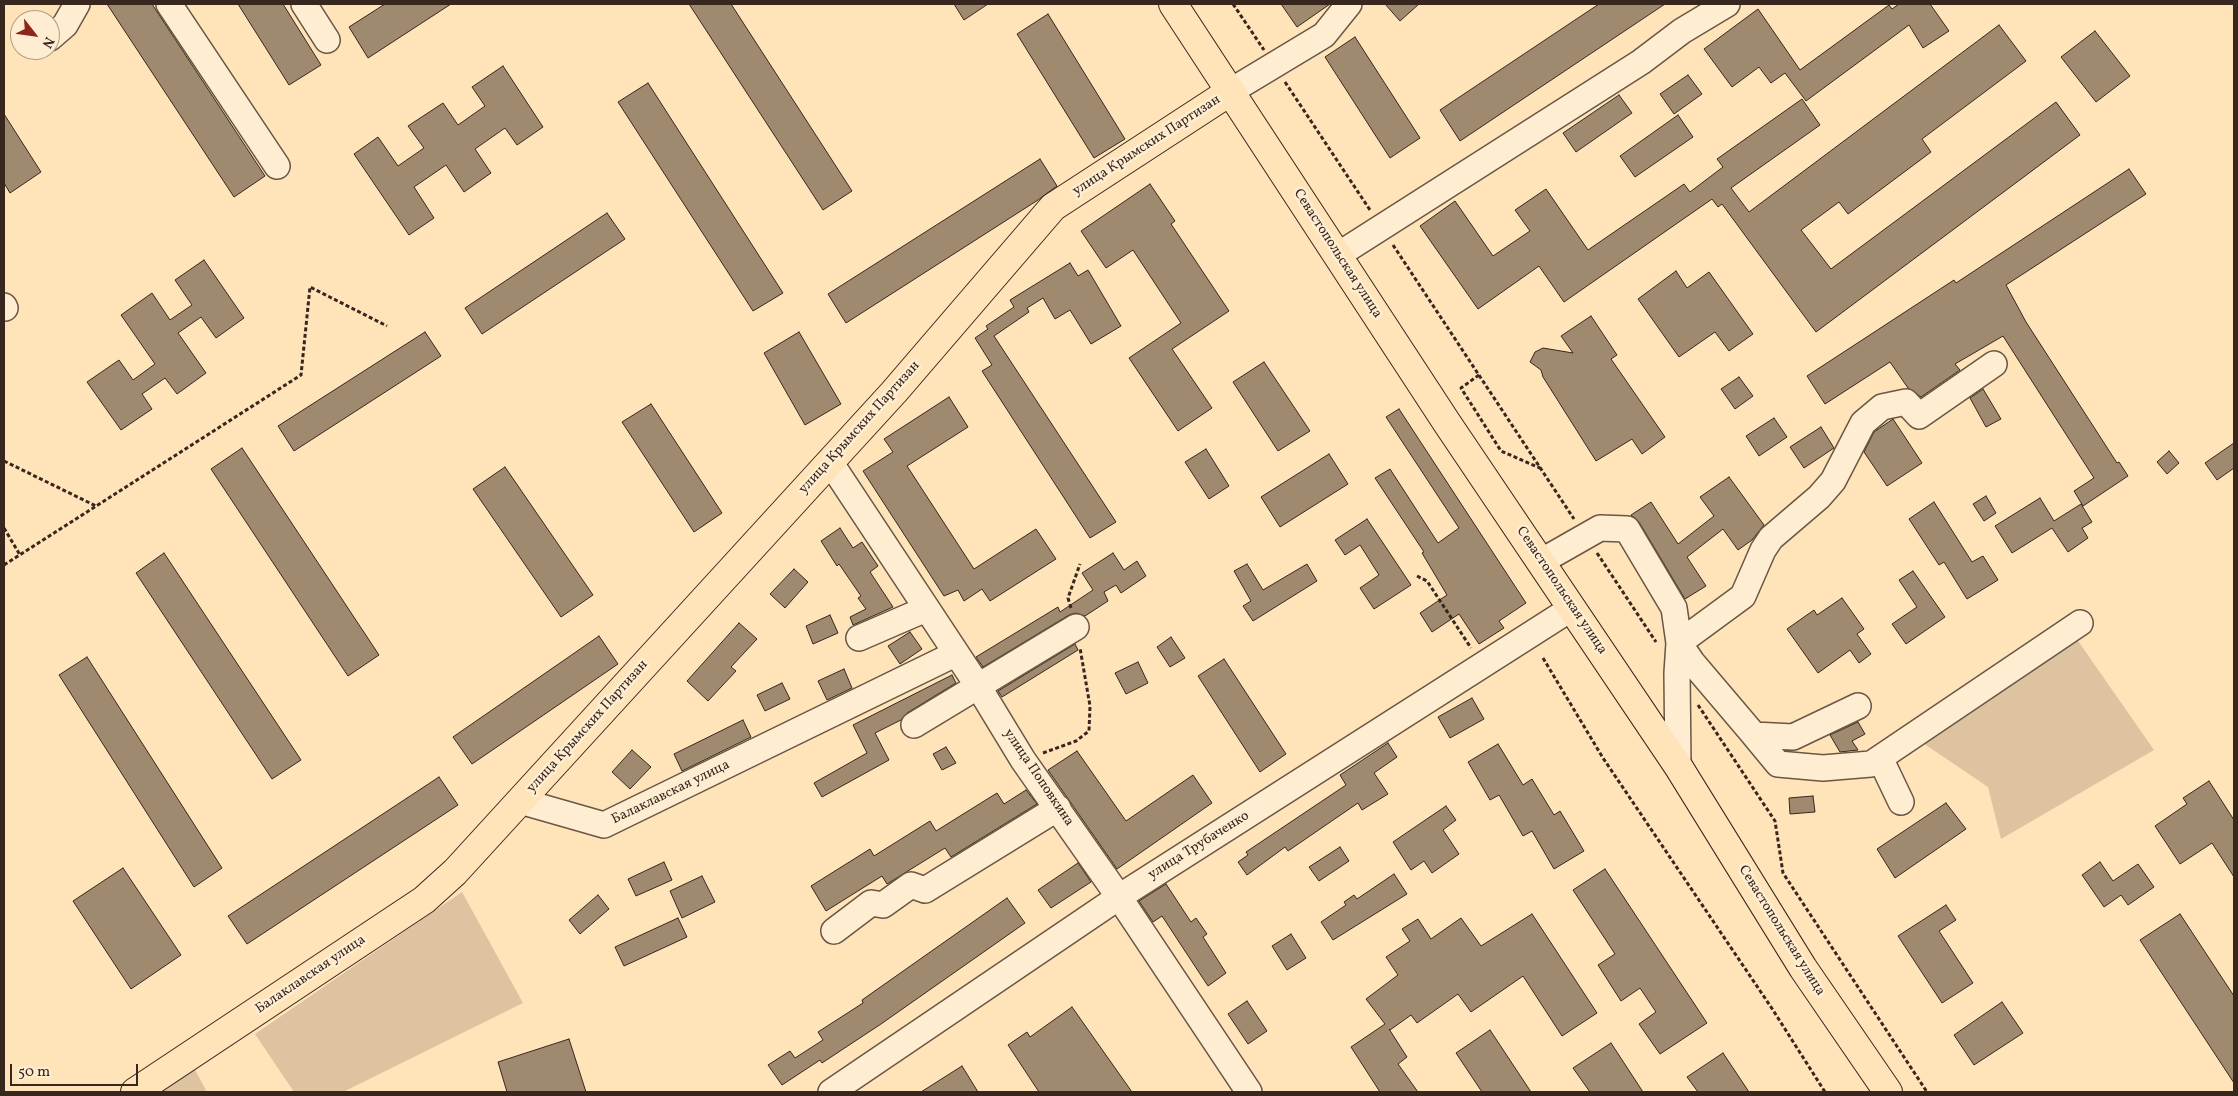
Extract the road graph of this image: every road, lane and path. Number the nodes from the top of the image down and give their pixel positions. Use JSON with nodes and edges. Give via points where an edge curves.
{"nodes":[{"id":1,"x":77,"y":4,"type":"edge"},
{"id":2,"x":169,"y":4,"type":"edge"},
{"id":3,"x":304,"y":4,"type":"edge"},
{"id":4,"x":1173,"y":4,"type":"edge"},
{"id":5,"x":1233,"y":4,"type":"edge"},
{"id":6,"x":1349,"y":4,"type":"edge"},
{"id":7,"x":1727,"y":4,"type":"edge"},
{"id":8,"x":60,"y":30,"type":"edge"},
{"id":9,"x":327,"y":40,"type":"dead end"},
{"id":10,"x":1274,"y":65,"type":"junction"},
{"id":11,"x":1230,"y":91,"type":"junction"},
{"id":12,"x":277,"y":166,"type":"dead end"},
{"id":13,"x":1381,"y":227,"type":"junction"},
{"id":14,"x":1338,"y":255,"type":"junction"},
{"id":15,"x":387,"y":326,"type":"dead end"},
{"id":16,"x":1994,"y":364,"type":"dead end"},
{"id":17,"x":1479,"y":374,"type":"junction"},
{"id":18,"x":4,"y":461,"type":"edge"},
{"id":19,"x":830,"y":462,"type":"junction"},
{"id":20,"x":1541,"y":468,"type":"junction"},
{"id":21,"x":96,"y":506,"type":"junction"},
{"id":22,"x":1577,"y":524,"type":"dead end"},
{"id":23,"x":4,"y":528,"type":"edge"},
{"id":24,"x":1596,"y":552,"type":"dead end"},
{"id":25,"x":20,"y":555,"type":"junction"},
{"id":26,"x":1542,"y":561,"type":"junction"},
{"id":27,"x":1080,"y":564,"type":"dead end"},
{"id":28,"x":4,"y":565,"type":"edge"},
{"id":29,"x":1418,"y":576,"type":"dead end"},
{"id":30,"x":1572,"y":608,"type":"junction"},
{"id":31,"x":926,"y":610,"type":"junction"},
{"id":32,"x":2080,"y":623,"type":"dead end"},
{"id":33,"x":1076,"y":627,"type":"junction"},
{"id":34,"x":859,"y":638,"type":"dead end"},
{"id":35,"x":1668,"y":642,"type":"junction"},
{"id":36,"x":1473,"y":650,"type":"dead end"},
{"id":37,"x":955,"y":654,"type":"junction"},
{"id":38,"x":1543,"y":658,"type":"dead end"},
{"id":39,"x":978,"y":686,"type":"junction"},
{"id":40,"x":1697,"y":704,"type":"dead end"},
{"id":41,"x":1858,"y":706,"type":"dead end"},
{"id":42,"x":914,"y":725,"type":"dead end"},
{"id":43,"x":1754,"y":735,"type":"junction"},
{"id":44,"x":1880,"y":758,"type":"junction"},
{"id":45,"x":1023,"y":760,"type":"junction"},
{"id":46,"x":1678,"y":766,"type":"junction"},
{"id":47,"x":520,"y":801,"type":"junction"},
{"id":48,"x":1901,"y":802,"type":"dead end"},
{"id":49,"x":1058,"y":808,"type":"junction"},
{"id":50,"x":1119,"y":897,"type":"junction"},
{"id":51,"x":834,"y":931,"type":"dead end"},
{"id":52,"x":135,"y":1092,"type":"edge"},
{"id":53,"x":831,"y":1092,"type":"edge"},
{"id":54,"x":1249,"y":1092,"type":"edge"},
{"id":55,"x":1825,"y":1092,"type":"edge"},
{"id":56,"x":1888,"y":1092,"type":"edge"},
{"id":57,"x":1927,"y":1092,"type":"edge"}],
"edges":[{"from":1,"to":8,"type":"street"},
{"from":2,"to":12,"type":"street"},
{"from":3,"to":9,"type":"street"},
{"from":4,"to":11,"type":"main road","name":"Севастопольская улица"},
{"from":5,"to":10,"type":"path"},
{"from":6,"to":10,"type":"street","via":[[1324,34]]},
{"from":7,"to":13,"type":"street","via":[[1682,30],[1641,62]]},
{"from":10,"to":11,"type":"street"},
{"from":10,"to":13,"type":"path"},
{"from":11,"to":14,"type":"main road","name":"Севастопольская улица"},
{"from":11,"to":19,"type":"main road","name":"улица Крымских Партизан","via":[[1053,207]]},
{"from":13,"to":14,"type":"street"},
{"from":13,"to":17,"type":"path"},
{"from":14,"to":26,"type":"main road","name":"Севастопольская улица"},
{"from":15,"to":21,"type":"path","via":[[310,287],[301,375]]},
{"from":16,"to":35,"type":"street","via":[[1919,416],[1906,402],[1882,407],[1863,423],[1833,481],[1762,550],[1743,596]]},
{"from":17,"to":20,"type":"path"},
{"from":17,"to":20,"type":"path","via":[[1461,388],[1501,451]]},
{"from":18,"to":21,"type":"path"},
{"from":19,"to":31,"type":"street","name":"улица Поповкина"},
{"from":19,"to":47,"type":"main road","name":"улица Крымских Партизан"},
{"from":20,"to":22,"type":"path"},
{"from":21,"to":25,"type":"path"},
{"from":23,"to":25,"type":"path"},
{"from":24,"to":35,"type":"path"},
{"from":25,"to":28,"type":"path"},
{"from":26,"to":30,"type":"main road","name":"Севастопольская улица"},
{"from":26,"to":35,"type":"street","via":[[1600,528],[1627,529],[1674,608]]},
{"from":27,"to":33,"type":"path","via":[[1068,598]]},
{"from":29,"to":36,"type":"path","via":[[1428,581]]},
{"from":30,"to":46,"type":"main road","name":"Севастопольская улица"},
{"from":30,"to":50,"type":"street","name":"улица Трубаченко"},
{"from":31,"to":34,"type":"street"},
{"from":31,"to":37,"type":"street","name":"улица Поповкина"},
{"from":32,"to":44,"type":"street"},
{"from":33,"to":39,"type":"street"},
{"from":33,"to":45,"type":"path","via":[[1090,706],[1089,731],[1076,741]]},
{"from":35,"to":43,"type":"street","via":[[1692,662]]},
{"from":35,"to":46,"type":"street","via":[[1677,673]]},
{"from":37,"to":39,"type":"street","name":"улица Поповкина"},
{"from":37,"to":47,"type":"street","name":"Балаклавская улица","via":[[604,825]]},
{"from":38,"to":55,"type":"path","via":[[1603,758]]},
{"from":39,"to":42,"type":"street"},
{"from":39,"to":45,"type":"street","name":"улица Поповкина"},
{"from":40,"to":57,"type":"path","via":[[1775,821],[1783,873]]},
{"from":41,"to":43,"type":"street","via":[[1794,737]]},
{"from":43,"to":44,"type":"street","via":[[1778,764],[1823,768],[1871,764]]},
{"from":44,"to":48,"type":"street"},
{"from":45,"to":49,"type":"street","name":"улица Поповкина"},
{"from":46,"to":56,"type":"main road","name":"Севастопольская улица","via":[[1803,968]]},
{"from":47,"to":52,"type":"main road","name":"Балаклавская улица","via":[[455,872],[424,900]]},
{"from":49,"to":50,"type":"street","name":"улица Поповкина"},
{"from":49,"to":51,"type":"street","via":[[925,890],[912,885],[883,905],[871,903]]},
{"from":50,"to":53,"type":"street","name":"улица Трубаченко"},
{"from":50,"to":54,"type":"street","name":"улица Поповкина"}]}
